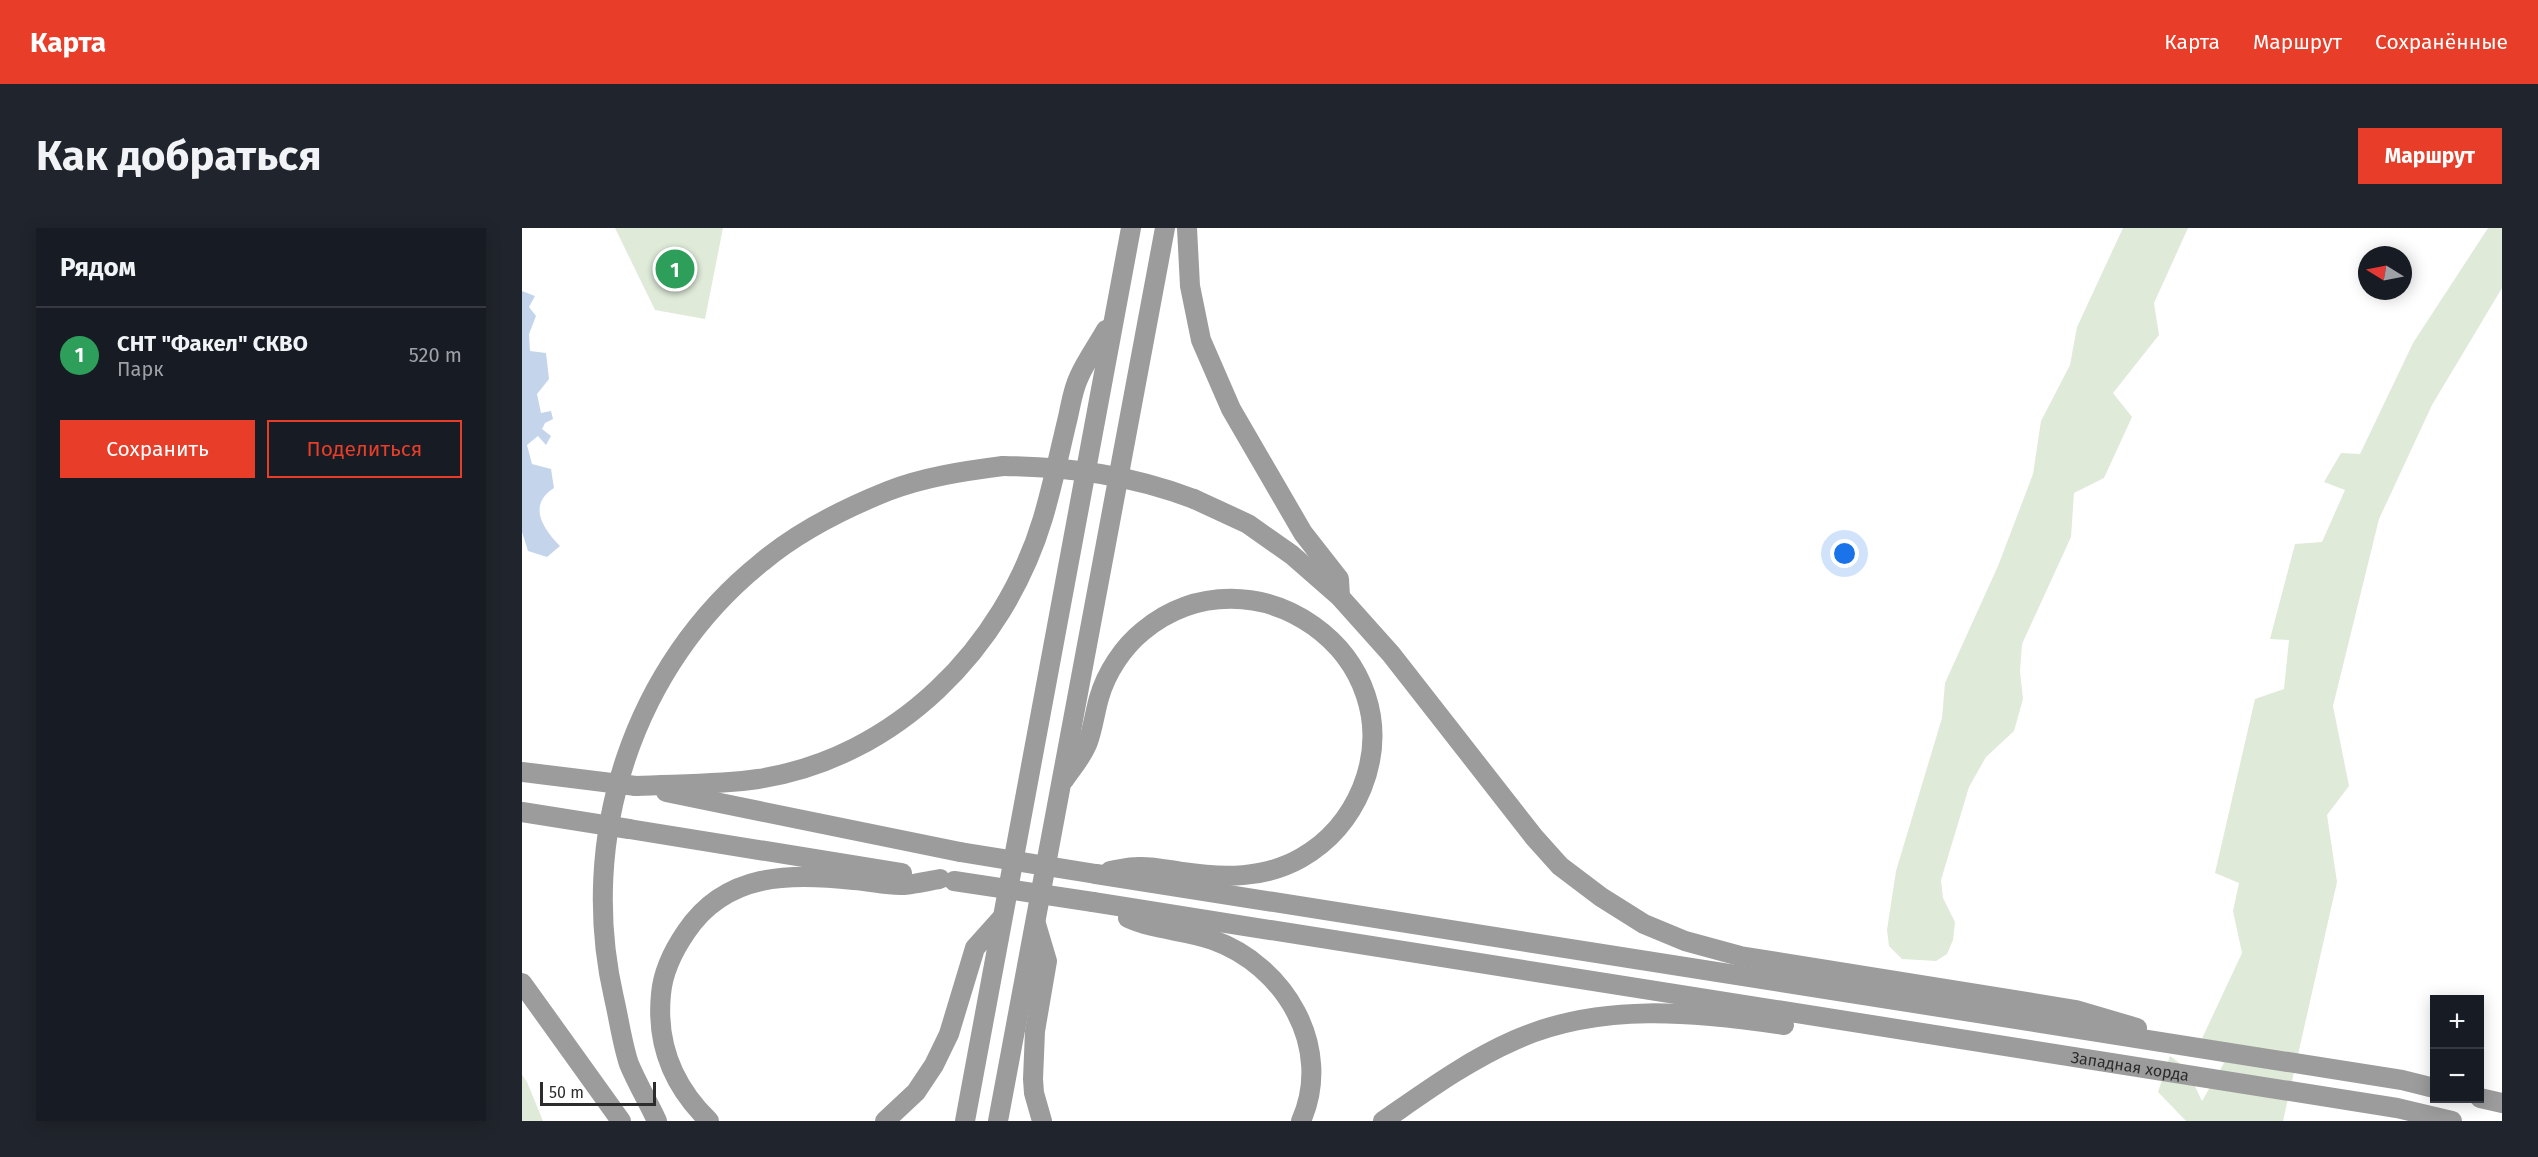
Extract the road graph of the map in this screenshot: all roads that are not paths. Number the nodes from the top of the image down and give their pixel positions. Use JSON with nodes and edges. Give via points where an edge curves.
{"nodes":[{"id":1,"x":1131,"y":228,"type":"edge"},
{"id":2,"x":1165,"y":228,"type":"edge"},
{"id":3,"x":1187,"y":228,"type":"edge"},
{"id":4,"x":1113,"y":320,"type":"junction"},
{"id":5,"x":1340,"y":597,"type":"junction"},
{"id":6,"x":522,"y":771,"type":"edge"},
{"id":7,"x":636,"y":786,"type":"junction"},
{"id":8,"x":1059,"y":787,"type":"junction"},
{"id":9,"x":522,"y":812,"type":"edge"},
{"id":10,"x":1096,"y":874,"type":"junction"},
{"id":11,"x":947,"y":880,"type":"junction"},
{"id":12,"x":1092,"y":902,"type":"junction"},
{"id":13,"x":1034,"y":918,"type":"junction"},
{"id":14,"x":1001,"y":919,"type":"junction"},
{"id":15,"x":522,"y":983,"type":"edge"},
{"id":16,"x":2211,"y":1050,"type":"junction"},
{"id":17,"x":2255,"y":1086,"type":"junction"},
{"id":18,"x":2430,"y":1087,"type":"edge"},
{"id":19,"x":2484,"y":1099,"type":"edge"},
{"id":20,"x":2502,"y":1103,"type":"edge"},
{"id":21,"x":621,"y":1121,"type":"edge"},
{"id":22,"x":657,"y":1121,"type":"edge"},
{"id":23,"x":709,"y":1121,"type":"edge"},
{"id":24,"x":885,"y":1121,"type":"edge"},
{"id":25,"x":965,"y":1121,"type":"edge"},
{"id":26,"x":998,"y":1121,"type":"edge"},
{"id":27,"x":1042,"y":1121,"type":"edge"},
{"id":28,"x":1301,"y":1121,"type":"edge"},
{"id":29,"x":1383,"y":1121,"type":"edge"},
{"id":30,"x":2452,"y":1121,"type":"edge"}],
"edges":[{"from":1,"to":4,"type":"highway"},
{"from":2,"to":8,"type":"highway"},
{"from":3,"to":5,"type":"highway","via":[[1190,286],[1201,340],[1231,409],[1303,533],[1339,579]]},
{"from":4,"to":7,"type":"highway","via":[[1078,379],[1042,518],[1014,589],[996,621],[936,692],[872,738],[807,766],[759,779]]},
{"from":4,"to":14,"type":"highway"},
{"from":5,"to":16,"type":"highway","via":[[1560,866],[1644,924],[1685,941],[1740,956],[2076,1010]]},
{"from":5,"to":22,"type":"highway","bridge":true,"via":[[1292,555],[1248,524],[1161,486],[1107,473],[1062,468],[1003,466],[927,479],[843,511],[762,562],[730,590],[671,663],[623,764],[610,811],[602,882],[602,927],[608,970],[629,1063]]},
{"from":6,"to":7,"type":"highway","bridge":true},
{"from":7,"to":10,"type":"highway","name":"Западная хорда","bridge":true,"via":[[960,852]]},
{"from":8,"to":10,"type":"highway","via":[[1089,741],[1099,696],[1118,659],[1143,631],[1186,606],[1238,598],[1281,607],[1330,638],[1359,679],[1367,699],[1371,729],[1366,777],[1348,816],[1316,848],[1282,867],[1232,877],[1137,867]]},
{"from":8,"to":13,"type":"highway"},
{"from":9,"to":11,"type":"highway","name":"Западная хорда","bridge":true},
{"from":10,"to":16,"type":"highway","name":"Западная хорда"},
{"from":11,"to":12,"type":"highway","name":"Западная хорда","bridge":true},
{"from":11,"to":23,"type":"highway","via":[[902,885],[802,875],[775,877],[739,888],[705,910],[668,963],[662,985],[660,1031],[678,1084]]},
{"from":12,"to":17,"type":"highway","name":"Западная хорда"},
{"from":12,"to":28,"type":"highway","via":[[1135,922],[1227,946],[1260,966],[1281,986],[1301,1022],[1308,1046],[1310,1093]]},
{"from":13,"to":26,"type":"highway"},
{"from":13,"to":27,"type":"highway","via":[[1047,961],[1035,1031],[1033,1079]]},
{"from":14,"to":24,"type":"highway","via":[[975,948],[949,1034],[934,1065],[916,1092]]},
{"from":14,"to":25,"type":"highway"},
{"from":15,"to":21,"type":"highway"},
{"from":16,"to":18,"type":"highway","name":"Западная хорда"},
{"from":17,"to":29,"type":"highway","via":[[2181,1085],[1726,1016],[1605,1015],[1554,1026],[1515,1040],[1455,1071]]},
{"from":17,"to":30,"type":"highway","name":"Западная хорда","via":[[2397,1108]]},
{"from":19,"to":20,"type":"highway"}]}
